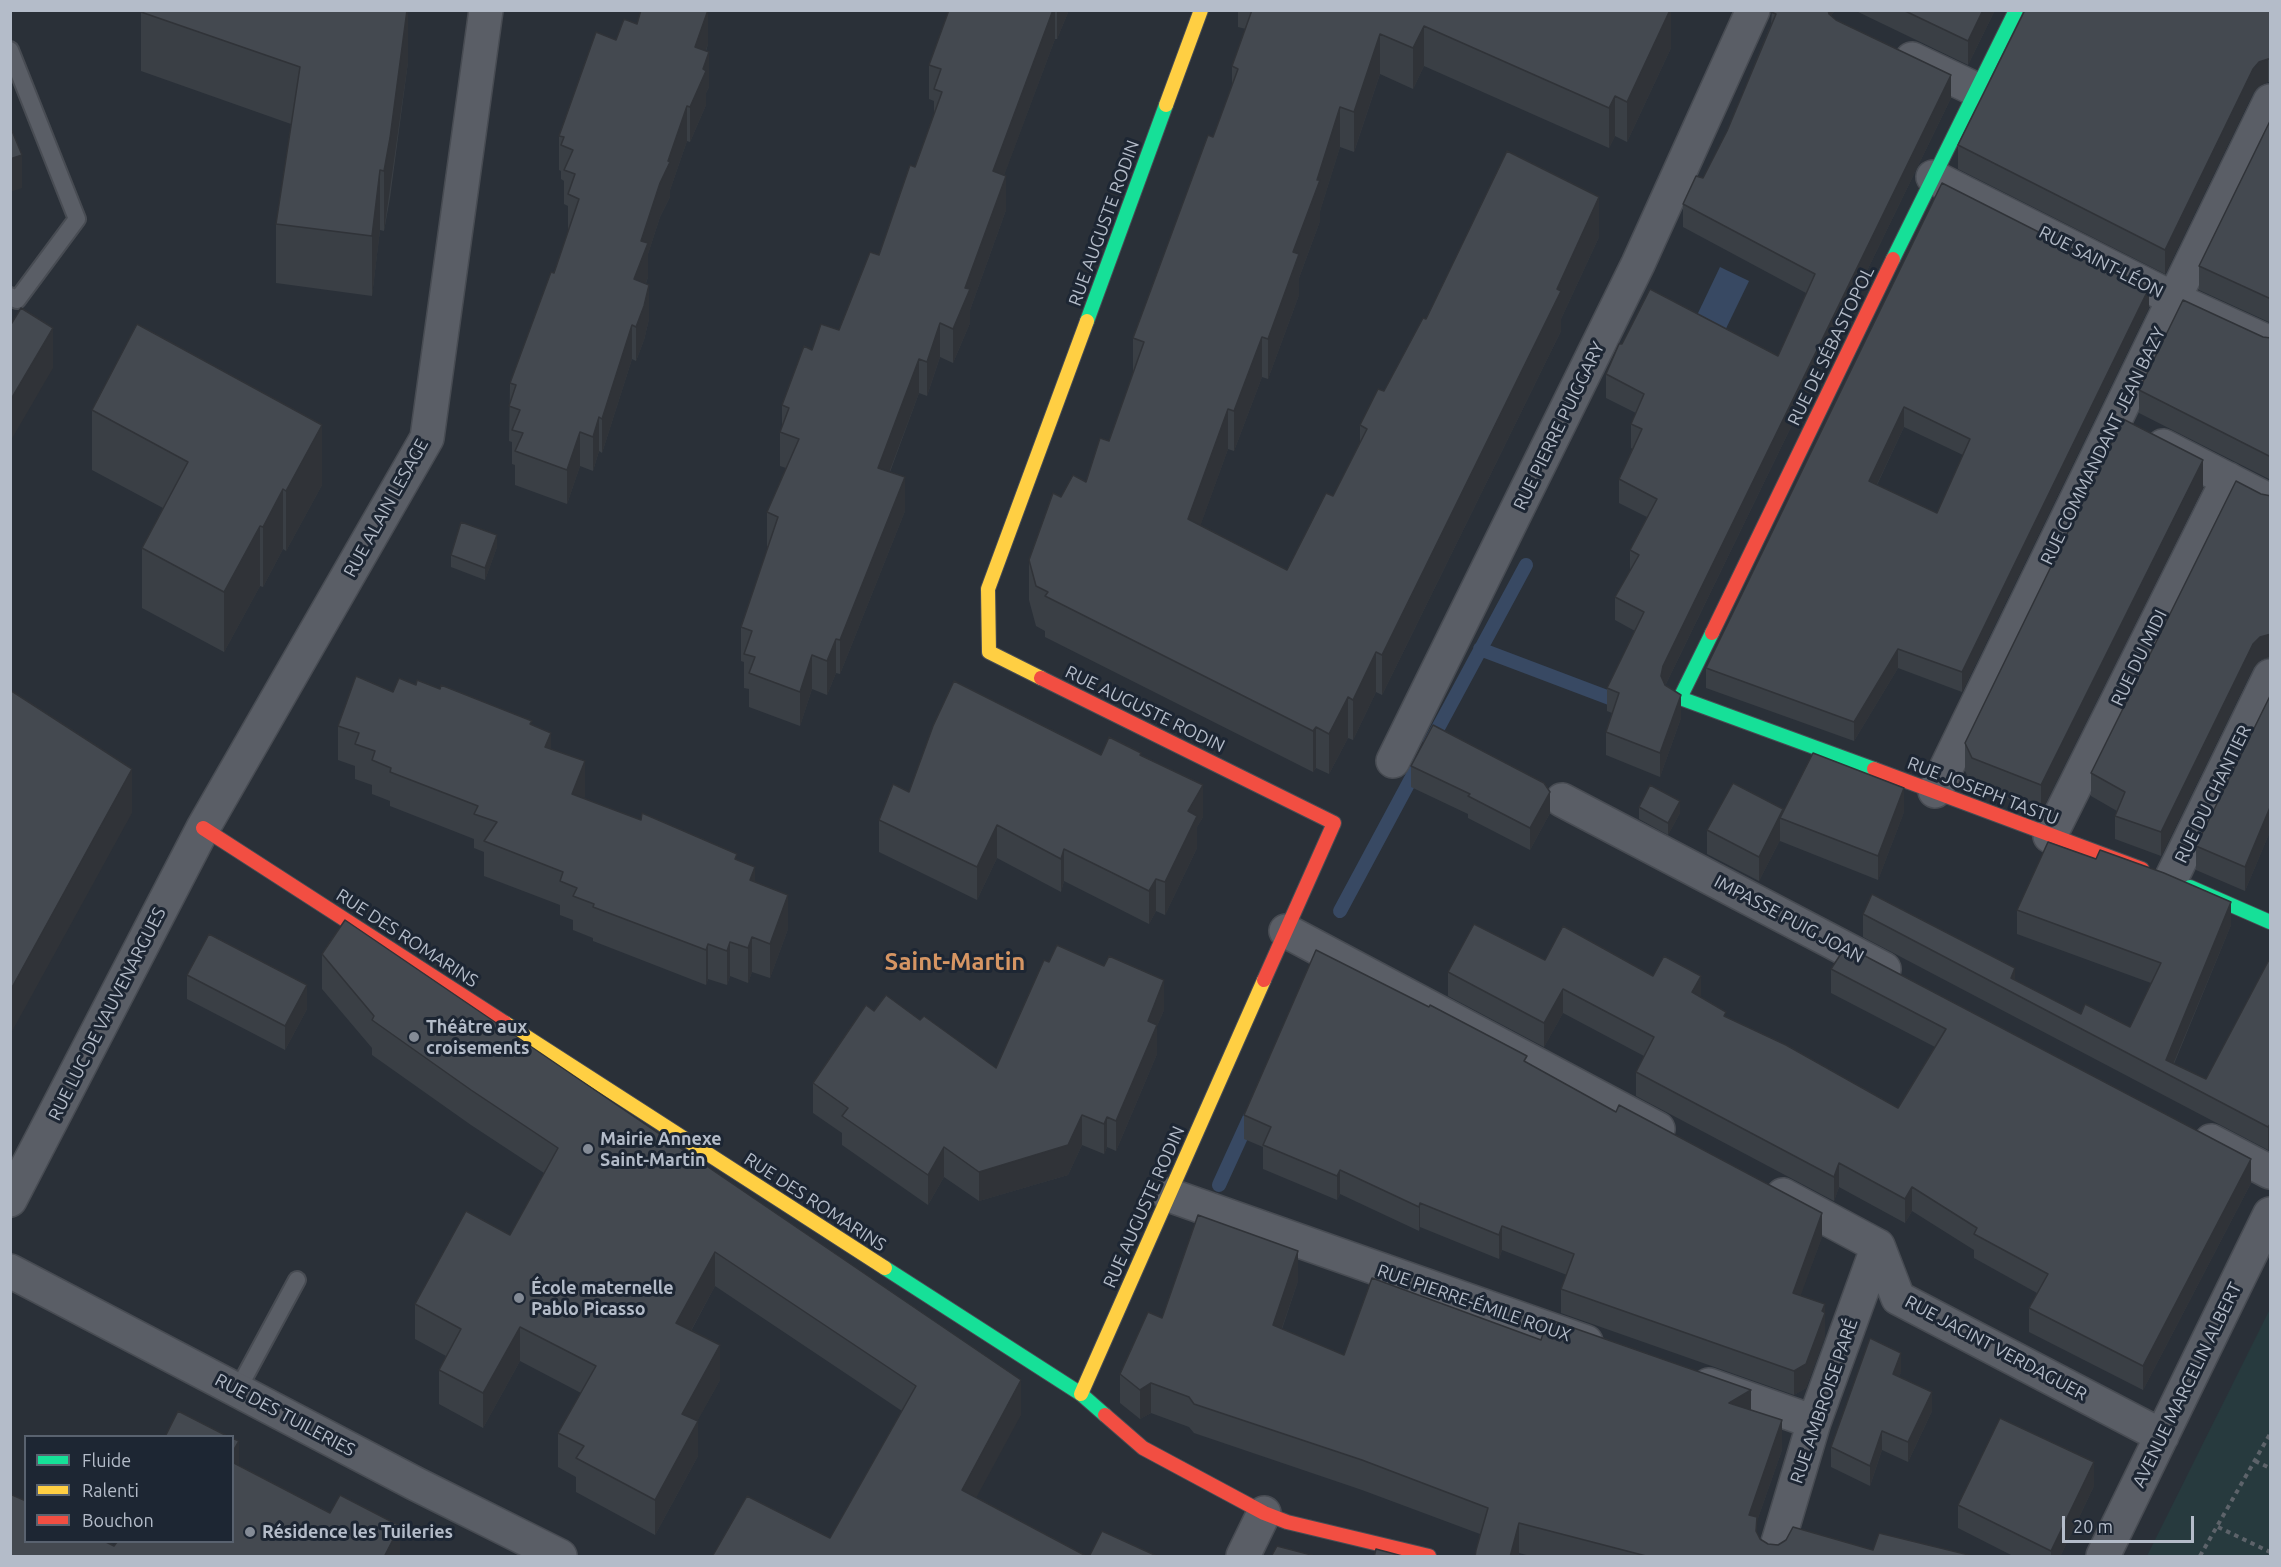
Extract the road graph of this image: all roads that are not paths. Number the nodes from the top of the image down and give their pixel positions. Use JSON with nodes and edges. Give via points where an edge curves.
{"nodes":[{"id":1,"x":486,"y":10,"type":"edge"},
{"id":2,"x":1202,"y":10,"type":"edge"},
{"id":3,"x":1753,"y":10,"type":"edge"},
{"id":4,"x":2016,"y":10,"type":"edge"},
{"id":5,"x":1886,"y":47,"type":"edge"},
{"id":6,"x":10,"y":50,"type":"edge"},
{"id":7,"x":1977,"y":90,"type":"junction"},
{"id":8,"x":2271,"y":101,"type":"edge"},
{"id":9,"x":1933,"y":177,"type":"junction"},
{"id":10,"x":10,"y":296,"type":"edge"},
{"id":11,"x":2174,"y":299,"type":"junction"},
{"id":12,"x":2271,"y":343,"type":"edge"},
{"id":13,"x":2115,"y":422,"type":"junction"},
{"id":14,"x":2228,"y":479,"type":"junction"},
{"id":15,"x":2271,"y":501,"type":"edge"},
{"id":16,"x":2271,"y":676,"type":"edge"},
{"id":17,"x":1680,"y":699,"type":"joint"},
{"id":18,"x":1393,"y":761,"type":"dead end"},
{"id":19,"x":1935,"y":791,"type":"junction"},
{"id":20,"x":1562,"y":800,"type":"dead end"},
{"id":21,"x":203,"y":828,"type":"junction"},
{"id":22,"x":2050,"y":836,"type":"junction"},
{"id":23,"x":2171,"y":879,"type":"junction"},
{"id":24,"x":2271,"y":922,"type":"edge"},
{"id":25,"x":1286,"y":931,"type":"junction"},
{"id":26,"x":1911,"y":983,"type":"edge"},
{"id":27,"x":2186,"y":1128,"type":"edge"},
{"id":28,"x":1688,"y":1145,"type":"edge"},
{"id":29,"x":2271,"y":1172,"type":"edge"},
{"id":30,"x":1762,"y":1184,"type":"edge"},
{"id":31,"x":1168,"y":1195,"type":"junction"},
{"id":32,"x":10,"y":1200,"type":"edge"},
{"id":33,"x":2271,"y":1214,"type":"edge"},
{"id":34,"x":1878,"y":1246,"type":"junction"},
{"id":35,"x":10,"y":1271,"type":"edge"},
{"id":36,"x":297,"y":1280,"type":"dead end"},
{"id":37,"x":1614,"y":1352,"type":"edge"},
{"id":38,"x":1681,"y":1375,"type":"edge"},
{"id":39,"x":237,"y":1391,"type":"junction"},
{"id":40,"x":1081,"y":1394,"type":"junction"},
{"id":41,"x":1814,"y":1422,"type":"junction"},
{"id":42,"x":2162,"y":1436,"type":"junction"},
{"id":43,"x":1264,"y":1513,"type":"junction"},
{"id":44,"x":560,"y":1557,"type":"edge"},
{"id":45,"x":1243,"y":1557,"type":"edge"},
{"id":46,"x":1429,"y":1557,"type":"edge"},
{"id":47,"x":1774,"y":1557,"type":"edge"},
{"id":48,"x":2103,"y":1557,"type":"edge"}],
"edges":[{"from":1,"to":21,"type":"street","name":"RUE ALAIN LESAGE","via":[[427,438]]},
{"from":2,"to":25,"type":"street","name":"RUE AUGUSTE RODIN","via":[[988,589],[989,652],[1334,823]]},
{"from":3,"to":18,"type":"street","name":"RUE PIERRE PUIGGARY","via":[[1638,264]]},
{"from":4,"to":7,"type":"street","name":"RUE DE SÉBASTOPOL"},
{"from":5,"to":7,"type":"street"},
{"from":6,"to":10,"type":"lane","via":[[77,219],[17,300]]},
{"from":7,"to":9,"type":"street","name":"RUE DE SÉBASTOPOL"},
{"from":8,"to":11,"type":"street","name":"RUE COMMANDANT JEAN BAZY"},
{"from":9,"to":11,"type":"street","name":"RUE SAINT-LÉON"},
{"from":9,"to":17,"type":"street","name":"RUE DE SÉBASTOPOL"},
{"from":11,"to":12,"type":"street","name":"RUE SAINT-LÉON"},
{"from":11,"to":13,"type":"street","name":"RUE COMMANDANT JEAN BAZY"},
{"from":13,"to":14,"type":"street"},
{"from":13,"to":19,"type":"street","name":"RUE COMMANDANT JEAN BAZY"},
{"from":14,"to":15,"type":"street"},
{"from":14,"to":22,"type":"street","name":"RUE DU MIDI"},
{"from":16,"to":23,"type":"street","name":"RUE DU CHANTIER"},
{"from":17,"to":19,"type":"street","name":"RUE JOSEPH TASTU"},
{"from":19,"to":22,"type":"street","name":"RUE JOSEPH TASTU"},
{"from":20,"to":26,"type":"street","name":"IMPASSE PUIG JOAN"},
{"from":21,"to":32,"type":"street","name":"RUE LUC DE VAUVENARGUES"},
{"from":21,"to":40,"type":"street","name":"RUE DES ROMARINS"},
{"from":22,"to":23,"type":"street","name":"RUE JOSEPH TASTU"},
{"from":23,"to":24,"type":"street","name":"RUE JOSEPH TASTU"},
{"from":25,"to":28,"type":"street"},
{"from":25,"to":31,"type":"street","name":"RUE AUGUSTE RODIN"},
{"from":27,"to":29,"type":"street"},
{"from":30,"to":34,"type":"street"},
{"from":31,"to":37,"type":"street","name":"RUE PIERRE-ÉMILE ROUX"},
{"from":31,"to":40,"type":"street","name":"RUE AUGUSTE RODIN"},
{"from":33,"to":42,"type":"street","name":"AVENUE MARCELIN ALBERT"},
{"from":34,"to":41,"type":"street","name":"RUE AMBROISE PARÉ"},
{"from":34,"to":42,"type":"street","name":"RUE JACINT VERDAGUER","via":[[1898,1298]]},
{"from":35,"to":39,"type":"street","name":"RUE DES TUILERIES"},
{"from":36,"to":39,"type":"lane"},
{"from":38,"to":41,"type":"street"},
{"from":39,"to":44,"type":"street","name":"RUE DES TUILERIES"},
{"from":40,"to":43,"type":"street","name":"RUE DES ROMARINS","via":[[1143,1448]]},
{"from":41,"to":47,"type":"street","name":"RUE AMBROISE PARÉ"},
{"from":42,"to":48,"type":"street","name":"AVENUE MARCELIN ALBERT"},
{"from":43,"to":45,"type":"street"},
{"from":43,"to":46,"type":"street","name":"RUE DES ROMARINS"}]}
